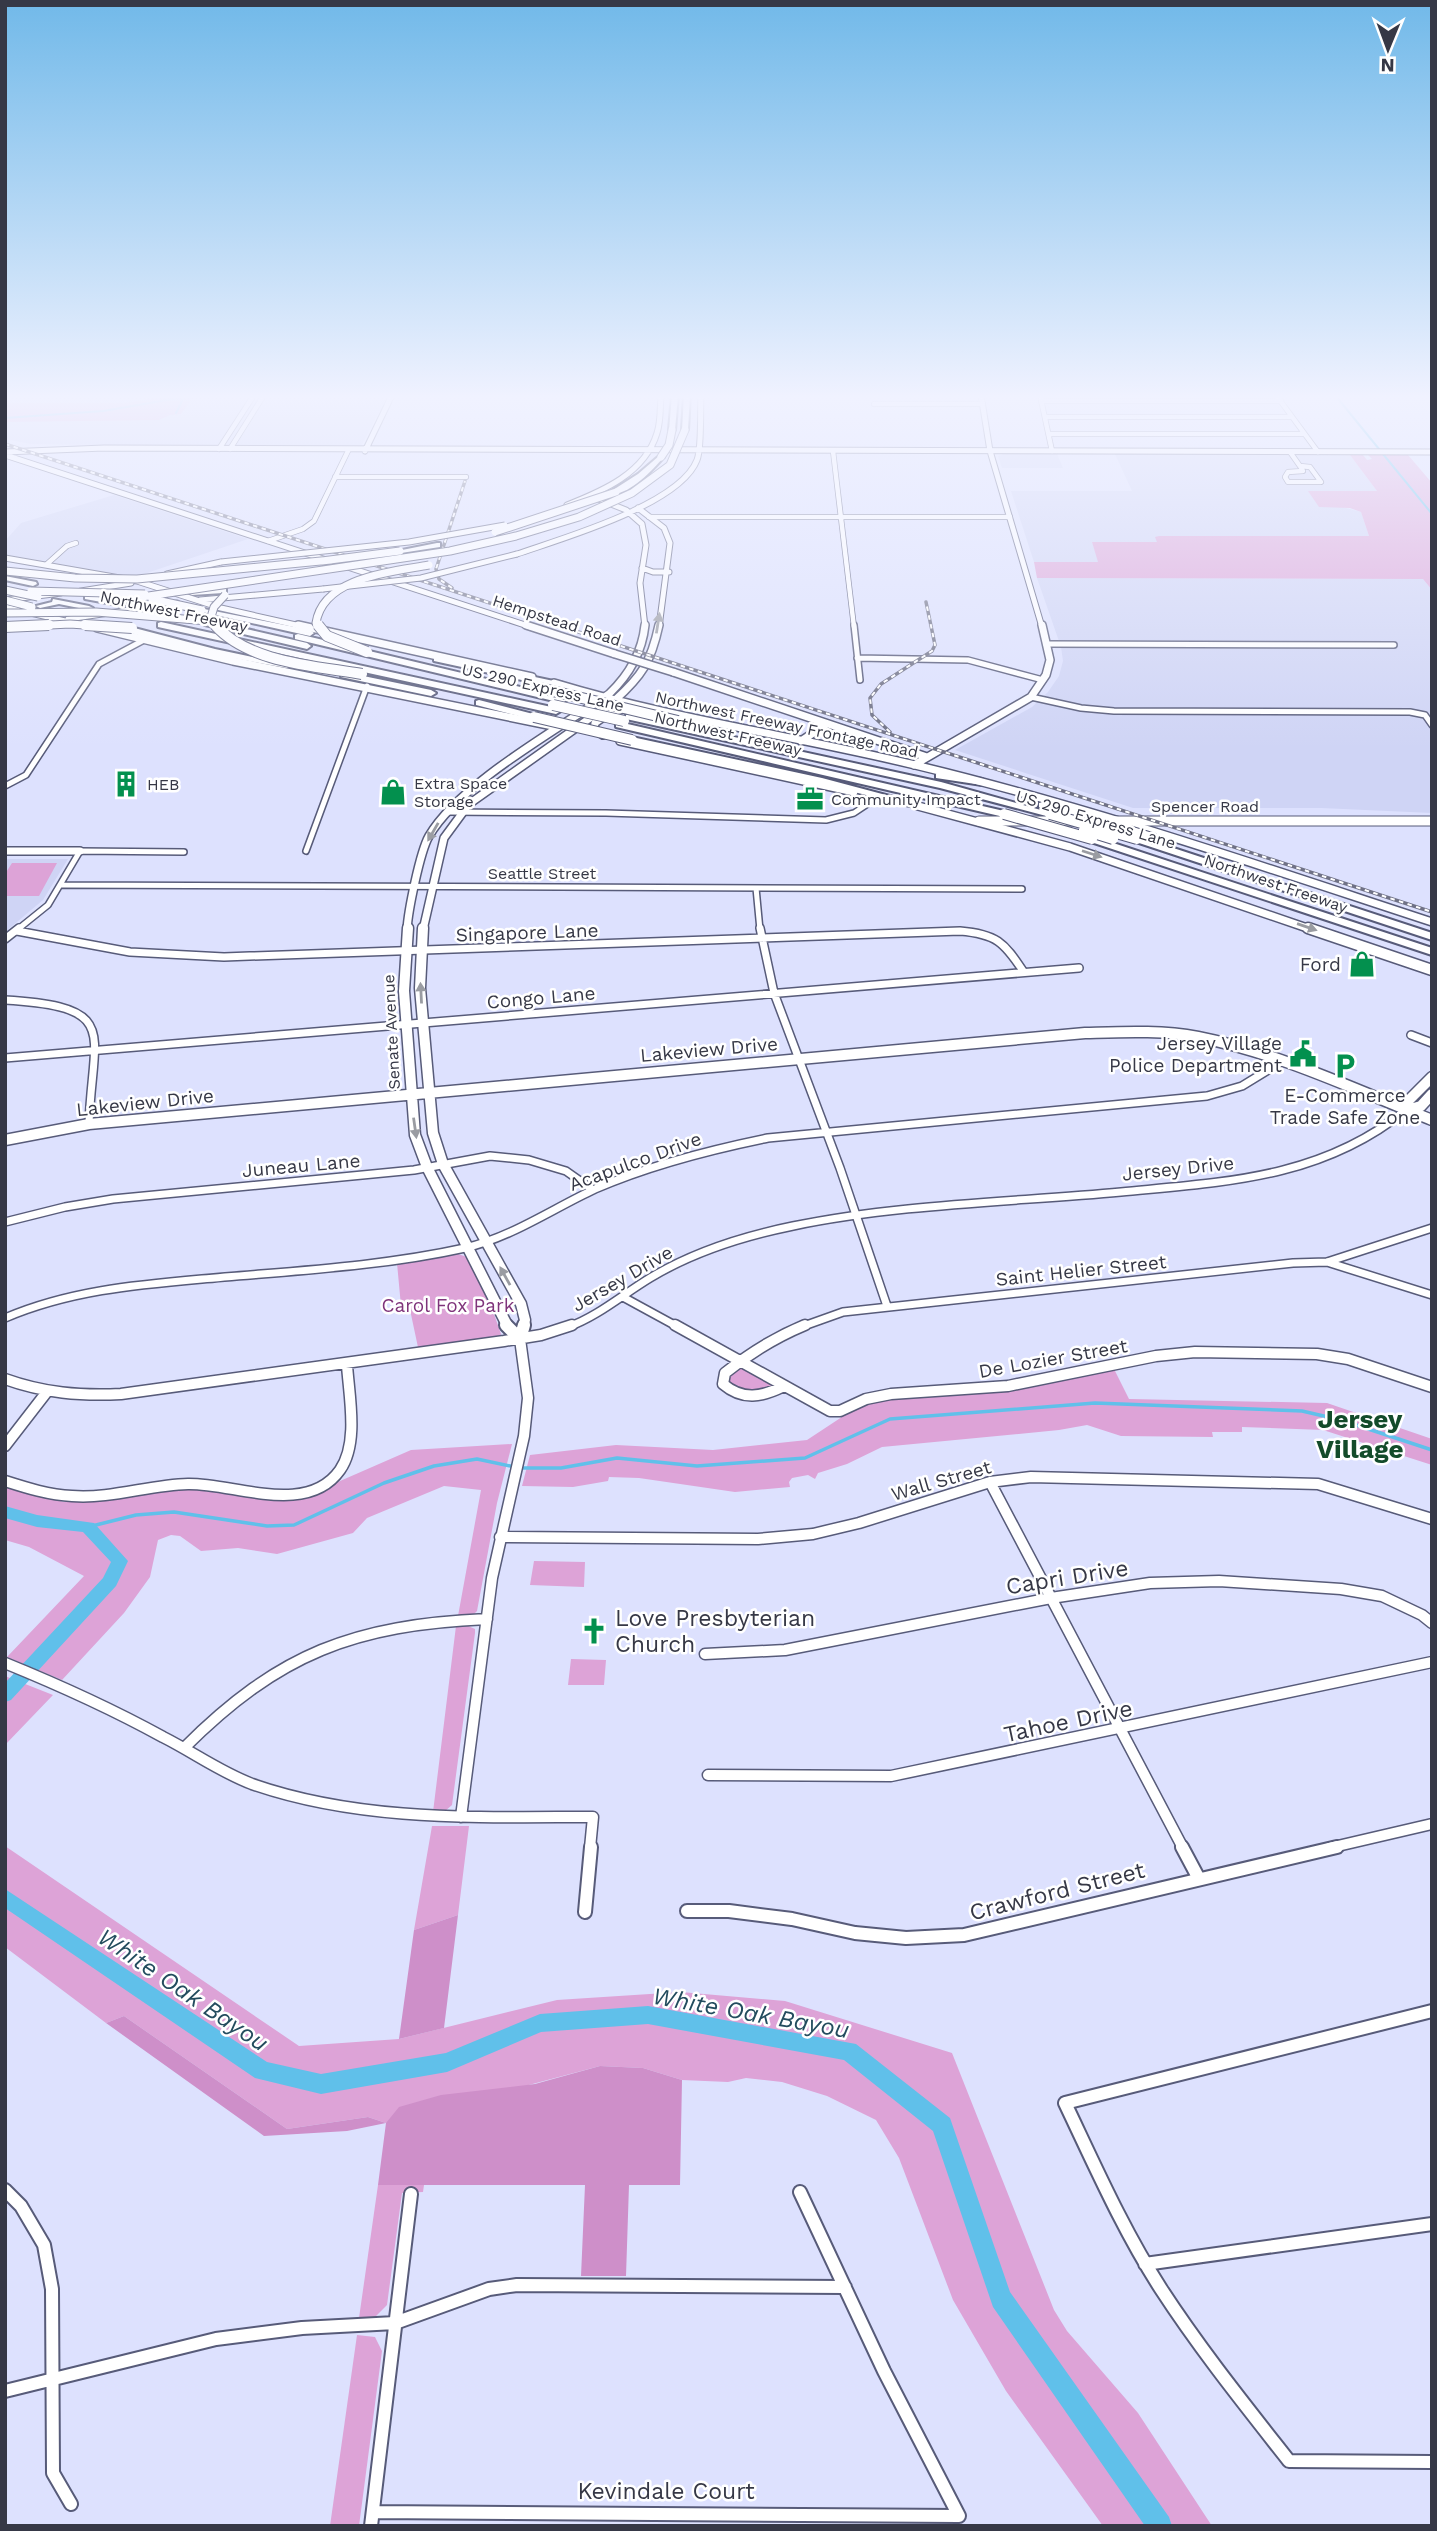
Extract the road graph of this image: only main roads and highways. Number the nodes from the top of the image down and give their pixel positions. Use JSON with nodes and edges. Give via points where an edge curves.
{"nodes":[{"id":1,"x":184,"y":513,"type":"edge"},
{"id":2,"x":540,"y":513,"type":"edge"},
{"id":3,"x":558,"y":513,"type":"edge"},
{"id":4,"x":569,"y":513,"type":"edge"},
{"id":5,"x":589,"y":513,"type":"edge"},
{"id":6,"x":626,"y":513,"type":"edge"},
{"id":7,"x":630,"y":513,"type":"edge"},
{"id":8,"x":644,"y":513,"type":"edge"},
{"id":9,"x":1009,"y":513,"type":"edge"},
{"id":10,"x":579,"y":518,"type":"junction"},
{"id":11,"x":606,"y":520,"type":"junction"},
{"id":12,"x":642,"y":524,"type":"junction"},
{"id":13,"x":523,"y":539,"type":"junction"},
{"id":14,"x":5,"y":558,"type":"edge"},
{"id":15,"x":331,"y":560,"type":"junction"},
{"id":16,"x":642,"y":568,"type":"junction"},
{"id":17,"x":5,"y":569,"type":"edge"},
{"id":18,"x":670,"y":572,"type":"junction"},
{"id":19,"x":96,"y":573,"type":"junction"},
{"id":20,"x":167,"y":574,"type":"junction"},
{"id":21,"x":110,"y":576,"type":"junction"},
{"id":22,"x":5,"y":578,"type":"edge"},
{"id":23,"x":137,"y":581,"type":"junction"},
{"id":24,"x":5,"y":588,"type":"edge"},
{"id":25,"x":253,"y":594,"type":"junction"},
{"id":26,"x":5,"y":600,"type":"edge"},
{"id":27,"x":196,"y":600,"type":"junction"},
{"id":28,"x":221,"y":608,"type":"junction"},
{"id":29,"x":235,"y":611,"type":"junction"},
{"id":30,"x":5,"y":612,"type":"edge"},
{"id":31,"x":62,"y":620,"type":"junction"},
{"id":32,"x":5,"y":627,"type":"edge"},
{"id":33,"x":98,"y":628,"type":"junction"},
{"id":34,"x":205,"y":650,"type":"junction"},
{"id":35,"x":371,"y":650,"type":"junction"},
{"id":36,"x":295,"y":660,"type":"junction"},
{"id":37,"x":287,"y":671,"type":"junction"},
{"id":38,"x":563,"y":686,"type":"junction"},
{"id":39,"x":616,"y":688,"type":"junction"},
{"id":40,"x":575,"y":690,"type":"junction"},
{"id":41,"x":586,"y":693,"type":"junction"},
{"id":42,"x":604,"y":698,"type":"junction"},
{"id":43,"x":482,"y":699,"type":"junction"},
{"id":44,"x":614,"y":701,"type":"junction"},
{"id":45,"x":555,"y":704,"type":"junction"},
{"id":46,"x":645,"y":708,"type":"junction"},
{"id":47,"x":535,"y":718,"type":"junction"},
{"id":48,"x":624,"y":721,"type":"junction"},
{"id":49,"x":827,"y":724,"type":"junction"},
{"id":50,"x":704,"y":726,"type":"junction"},
{"id":51,"x":566,"y":729,"type":"junction"},
{"id":52,"x":609,"y":735,"type":"junction"},
{"id":53,"x":801,"y":741,"type":"junction"},
{"id":54,"x":708,"y":745,"type":"junction"},
{"id":55,"x":927,"y":757,"type":"junction"},
{"id":56,"x":914,"y":765,"type":"junction"},
{"id":57,"x":982,"y":782,"type":"junction"},
{"id":58,"x":926,"y":807,"type":"junction"},
{"id":59,"x":1114,"y":820,"type":"junction"},
{"id":60,"x":979,"y":821,"type":"junction"},
{"id":61,"x":1432,"y":824,"type":"edge"},
{"id":62,"x":996,"y":825,"type":"junction"},
{"id":63,"x":1130,"y":825,"type":"junction"},
{"id":64,"x":1158,"y":832,"type":"junction"},
{"id":65,"x":1202,"y":847,"type":"junction"},
{"id":66,"x":1070,"y":848,"type":"junction"},
{"id":67,"x":5,"y":851,"type":"edge"},
{"id":68,"x":80,"y":851,"type":"road end"},
{"id":69,"x":1193,"y":857,"type":"junction"},
{"id":70,"x":1432,"y":922,"type":"edge"},
{"id":71,"x":1432,"y":937,"type":"edge"},
{"id":72,"x":1390,"y":938,"type":"junction"},
{"id":73,"x":1432,"y":945,"type":"edge"},
{"id":74,"x":1432,"y":952,"type":"edge"},
{"id":75,"x":1432,"y":961,"type":"edge"},
{"id":76,"x":1432,"y":970,"type":"edge"},
{"id":77,"x":1432,"y":1077,"type":"edge"},
{"id":78,"x":429,"y":1092,"type":"junction"},
{"id":79,"x":411,"y":1094,"type":"junction"},
{"id":80,"x":1432,"y":1094,"type":"edge"},
{"id":81,"x":1406,"y":1110,"type":"junction"},
{"id":82,"x":1432,"y":1120,"type":"edge"},
{"id":83,"x":5,"y":1140,"type":"edge"}],
"edges":[{"from":1,"to":49,"type":"main road","name":"Hempstead Road","bridge":true},
{"from":2,"to":20,"type":"main road","bridge":true,"via":[[505,525],[409,542],[221,562]]},
{"from":3,"to":15,"type":"highway","bridge":true,"via":[[466,540]]},
{"from":4,"to":30,"type":"highway","bridge":true,"via":[[447,548]]},
{"from":5,"to":10,"type":"highway","bridge":true},
{"from":6,"to":11,"type":"main road"},
{"from":7,"to":12,"type":"main road"},
{"from":8,"to":18,"type":"main road","name":"Senate Avenue","via":[[671,536]]},
{"from":9,"to":55,"type":"main road","via":[[1050,660],[1031,697]]},
{"from":10,"to":13,"type":"highway","bridge":true},
{"from":10,"to":30,"type":"highway","bridge":true,"via":[[428,556]]},
{"from":11,"to":12,"type":"main road","via":[[629,519]]},
{"from":11,"to":25,"type":"main road","bridge":true,"via":[[517,554],[421,579]]},
{"from":12,"to":16,"type":"main road","name":"Senate Avenue"},
{"from":13,"to":24,"type":"highway","bridge":true,"via":[[390,571],[253,589],[105,594]]},
{"from":13,"to":35,"type":"highway","bridge":true,"via":[[360,581],[330,595],[315,616],[320,630],[339,642]]},
{"from":14,"to":19,"type":"main road","name":"Northwest Freeway Frontage Road"},
{"from":15,"to":17,"type":"highway","bridge":true,"via":[[136,579],[75,578]]},
{"from":15,"to":36,"type":"highway","bridge":true,"via":[[249,580],[225,594],[212,610],[213,623],[227,638]]},
{"from":16,"to":18,"type":"main road"},
{"from":16,"to":39,"type":"main road","name":"Senate Avenue","via":[[646,623],[642,650]]},
{"from":17,"to":35,"type":"highway","bridge":true},
{"from":44,"to":18,"type":"main road","name":"Senate Avenue","one_way":true,"via":[[649,661]]},
{"from":19,"to":21,"type":"main road","name":"Northwest Freeway Frontage Road"},
{"from":19,"to":26,"type":"main road","via":[[104,579],[97,584]]},
{"from":20,"to":21,"type":"main road"},
{"from":20,"to":23,"type":"main road"},
{"from":21,"to":23,"type":"main road","name":"Northwest Freeway Frontage Road"},
{"from":22,"to":45,"type":"highway","name":"Northwest Freeway","bridge":true},
{"from":23,"to":26,"type":"main road"},
{"from":23,"to":27,"type":"main road","name":"Northwest Freeway Frontage Road"},
{"from":24,"to":43,"type":"highway","name":"Northwest Freeway","bridge":true},
{"from":24,"to":45,"type":"highway","name":"US 290 Express Lane","bridge":true,"via":[[18,587]]},
{"from":25,"to":27,"type":"main road"},
{"from":25,"to":29,"type":"main road","via":[[230,602]]},
{"from":26,"to":34,"type":"highway","bridge":true},
{"from":27,"to":28,"type":"main road","name":"Northwest Freeway Frontage Road"},
{"from":27,"to":31,"type":"main road"},
{"from":28,"to":29,"type":"main road","name":"Northwest Freeway Frontage Road"},
{"from":28,"to":33,"type":"main road","via":[[189,606],[103,619],[95,624]]},
{"from":29,"to":38,"type":"main road","name":"Northwest Freeway Frontage Road","via":[[466,660]]},
{"from":30,"to":31,"type":"main road"},
{"from":30,"to":35,"type":"highway","bridge":true,"via":[[179,617]]},
{"from":31,"to":32,"type":"main road"},
{"from":31,"to":33,"type":"main road"},
{"from":32,"to":36,"type":"highway","bridge":true,"via":[[70,624],[131,628]]},
{"from":33,"to":37,"type":"main road"},
{"from":34,"to":37,"type":"highway"},
{"from":34,"to":43,"type":"highway"},
{"from":35,"to":38,"type":"highway"},
{"from":35,"to":45,"type":"highway"},
{"from":35,"to":50,"type":"highway","bridge":true},
{"from":36,"to":43,"type":"highway","bridge":true},
{"from":37,"to":47,"type":"main road"},
{"from":38,"to":40,"type":"main road","name":"Northwest Freeway Frontage Road"},
{"from":39,"to":41,"type":"main road"},
{"from":39,"to":42,"type":"main road","name":"Senate Avenue"},
{"from":40,"to":41,"type":"main road","name":"Northwest Freeway Frontage Road"},
{"from":40,"to":47,"type":"main road","via":[[586,700],[563,720]]},
{"from":41,"to":42,"type":"main road","name":"Northwest Freeway Frontage Road"},
{"from":42,"to":44,"type":"main road","name":"Northwest Freeway Frontage Road"},
{"from":42,"to":51,"type":"main road","name":"Senate Avenue"},
{"from":43,"to":45,"type":"highway","name":"Northwest Freeway"},
{"from":43,"to":47,"type":"highway"},
{"from":44,"to":46,"type":"main road","name":"Northwest Freeway Frontage Road"},
{"from":44,"to":51,"type":"main road","name":"Senate Avenue"},
{"from":45,"to":48,"type":"highway","name":"Northwest Freeway","bridge":true},
{"from":45,"to":48,"type":"highway","name":"Northwest Freeway","bridge":true},
{"from":46,"to":52,"type":"main road","via":[[614,710],[595,723],[594,729]]},
{"from":46,"to":53,"type":"main road","name":"Northwest Freeway Frontage Road"},
{"from":47,"to":51,"type":"main road"},
{"from":47,"to":52,"type":"highway","bridge":true},
{"from":47,"to":58,"type":"highway","bridge":true},
{"from":48,"to":54,"type":"highway","name":"Northwest Freeway"},
{"from":48,"to":69,"type":"highway","name":"Northwest Freeway","bridge":true,"via":[[928,783]]},
{"from":48,"to":73,"type":"highway","name":"US 290 Express Lane","bridge":true,"via":[[1026,814]]},
{"from":49,"to":53,"type":"main road"},
{"from":49,"to":55,"type":"main road","name":"Hempstead Road"},
{"from":50,"to":57,"type":"highway"},
{"from":50,"to":64,"type":"highway","bridge":true},
{"from":51,"to":52,"type":"main road"},
{"from":78,"to":51,"type":"main road","name":"Senate Avenue","one_way":true,"via":[[420,952],[423,919],[444,838],[482,793]]},
{"from":51,"to":79,"type":"main road","name":"Senate Avenue","one_way":true,"via":[[475,786],[428,838],[408,919],[404,991]]},
{"from":52,"to":54,"type":"highway"},
{"from":52,"to":58,"type":"main road"},
{"from":53,"to":56,"type":"main road","name":"Northwest Freeway Frontage Road"},
{"from":54,"to":72,"type":"highway","name":"Northwest Freeway","bridge":true,"via":[[1093,839]]},
{"from":55,"to":56,"type":"main road"},
{"from":56,"to":57,"type":"main road","name":"Northwest Freeway Frontage Road"},
{"from":57,"to":59,"type":"main road","name":"Northwest Freeway Frontage Road"},
{"from":58,"to":60,"type":"main road"},
{"from":59,"to":60,"type":"main road","name":"Spencer Road"},
{"from":59,"to":61,"type":"main road","name":"Spencer Road"},
{"from":59,"to":63,"type":"main road","name":"Northwest Freeway Frontage Road"},
{"from":60,"to":62,"type":"main road"},
{"from":61,"to":64,"type":"main road","name":"Spencer Road"},
{"from":62,"to":63,"type":"main road","name":"Spencer Road"},
{"from":62,"to":66,"type":"main road"},
{"from":63,"to":64,"type":"main road","name":"Spencer Road"},
{"from":64,"to":65,"type":"main road"},
{"from":64,"to":69,"type":"highway"},
{"from":65,"to":66,"type":"main road","via":[[1141,833],[1055,837]]},
{"from":65,"to":70,"type":"main road"},
{"from":66,"to":76,"type":"main road","one_way":true},
{"from":67,"to":68,"type":"main road"},
{"from":69,"to":71,"type":"highway","name":"Northwest Freeway"},
{"from":72,"to":74,"type":"highway","name":"Northwest Freeway"},
{"from":72,"to":75,"type":"highway","via":[[1406,952]]},
{"from":77,"to":81,"type":"main road","name":"Jersey Drive","via":[[1408,1101]]},
{"from":78,"to":79,"type":"main road","name":"Lakeview Drive"},
{"from":79,"to":78,"type":"main road","name":"Senate Avenue","one_way":true,"via":[[415,1135],[427,1167],[504,1323],[520,1339],[525,1320],[521,1304],[443,1164],[433,1133]]},
{"from":78,"to":81,"type":"main road","name":"Lakeview Drive","via":[[1085,1033],[1157,1032],[1199,1037],[1281,1062]]},
{"from":79,"to":83,"type":"main road","name":"Lakeview Drive","via":[[89,1124]]},
{"from":80,"to":81,"type":"main road","name":"Jersey Drive","via":[[1421,1105]]},
{"from":81,"to":82,"type":"main road","name":"Lakeview Drive"}]}
